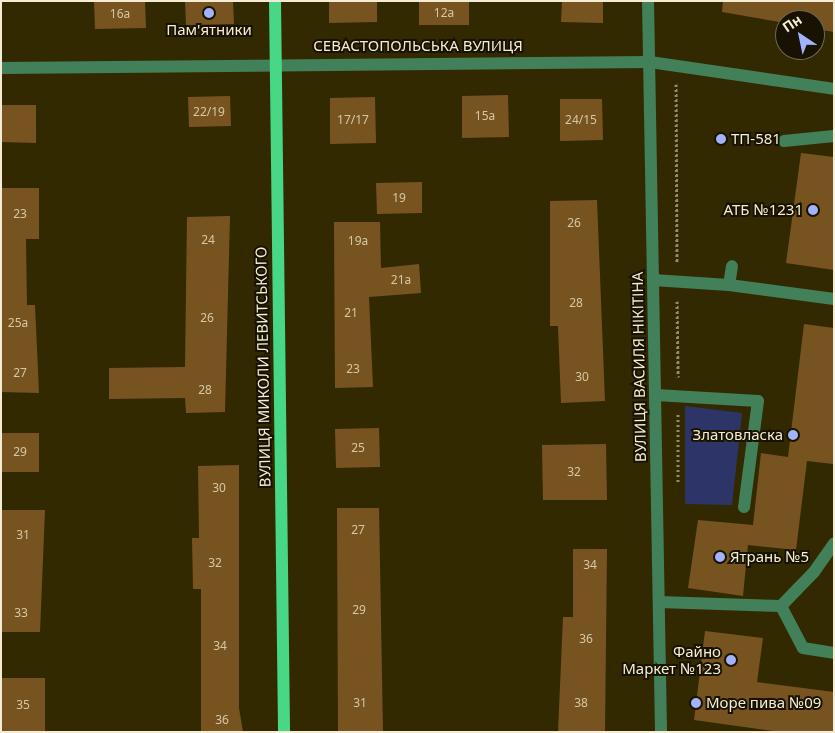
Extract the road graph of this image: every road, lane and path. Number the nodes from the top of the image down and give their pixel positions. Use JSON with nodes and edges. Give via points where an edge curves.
{"nodes":[{"id":1,"x":275,"y":1,"type":"edge"},
{"id":2,"x":648,"y":1,"type":"edge"},
{"id":3,"x":650,"y":62,"type":"junction"},
{"id":4,"x":276,"y":63,"type":"junction"},
{"id":5,"x":676,"y":66,"type":"junction"},
{"id":6,"x":1,"y":68,"type":"edge"},
{"id":7,"x":834,"y":89,"type":"edge"},
{"id":8,"x":834,"y":136,"type":"edge"},
{"id":9,"x":784,"y":141,"type":"dead end"},
{"id":10,"x":732,"y":266,"type":"dead end"},
{"id":11,"x":653,"y":280,"type":"junction"},
{"id":12,"x":677,"y":280,"type":"junction"},
{"id":13,"x":729,"y":284,"type":"junction"},
{"id":14,"x":834,"y":299,"type":"edge"},
{"id":15,"x":678,"y":389,"type":"dead end"},
{"id":16,"x":656,"y":395,"type":"junction"},
{"id":17,"x":678,"y":409,"type":"dead end"},
{"id":18,"x":678,"y":488,"type":"dead end"},
{"id":19,"x":744,"y":507,"type":"dead end"},
{"id":20,"x":834,"y":542,"type":"edge"},
{"id":21,"x":659,"y":602,"type":"junction"},
{"id":22,"x":781,"y":606,"type":"junction"},
{"id":23,"x":834,"y":652,"type":"edge"},
{"id":24,"x":284,"y":732,"type":"edge"},
{"id":25,"x":661,"y":732,"type":"edge"}],
"edges":[{"from":1,"to":4,"type":"main road","name":"ВУЛИЦЯ МИКОЛИ ЛЕВИТСЬКОГО"},
{"from":2,"to":3,"type":"street","name":"ВУЛИЦЯ ВАСИЛЯ НІКІТІНА"},
{"from":3,"to":4,"type":"street","name":"СЕВАСТОПОЛЬСЬКА ВУЛИЦЯ"},
{"from":3,"to":5,"type":"street","name":"СЕВАСТОПОЛЬСЬКА ВУЛИЦЯ"},
{"from":3,"to":11,"type":"street","name":"ВУЛИЦЯ ВАСИЛЯ НІКІТІНА"},
{"from":4,"to":6,"type":"street","name":"СЕВАСТОПОЛЬСЬКА ВУЛИЦЯ"},
{"from":4,"to":24,"type":"main road","name":"ВУЛИЦЯ МИКОЛИ ЛЕВИТСЬКОГО"},
{"from":5,"to":7,"type":"street","name":"СЕВАСТОПОЛЬСЬКА ВУЛИЦЯ"},
{"from":5,"to":12,"type":"path"},
{"from":8,"to":9,"type":"street"},
{"from":10,"to":13,"type":"street"},
{"from":11,"to":12,"type":"street"},
{"from":11,"to":16,"type":"street","name":"ВУЛИЦЯ ВАСИЛЯ НІКІТІНА"},
{"from":12,"to":13,"type":"street"},
{"from":12,"to":15,"type":"path"},
{"from":13,"to":14,"type":"street"},
{"from":16,"to":19,"type":"street","via":[[758,401]]},
{"from":16,"to":21,"type":"street","name":"ВУЛИЦЯ ВАСИЛЯ НІКІТІНА"},
{"from":17,"to":18,"type":"path"},
{"from":20,"to":22,"type":"street","via":[[814,572]]},
{"from":21,"to":22,"type":"street"},
{"from":21,"to":25,"type":"street","name":"ВУЛИЦЯ ВАСИЛЯ НІКІТІНА"},
{"from":22,"to":23,"type":"street","via":[[803,648]]}]}
